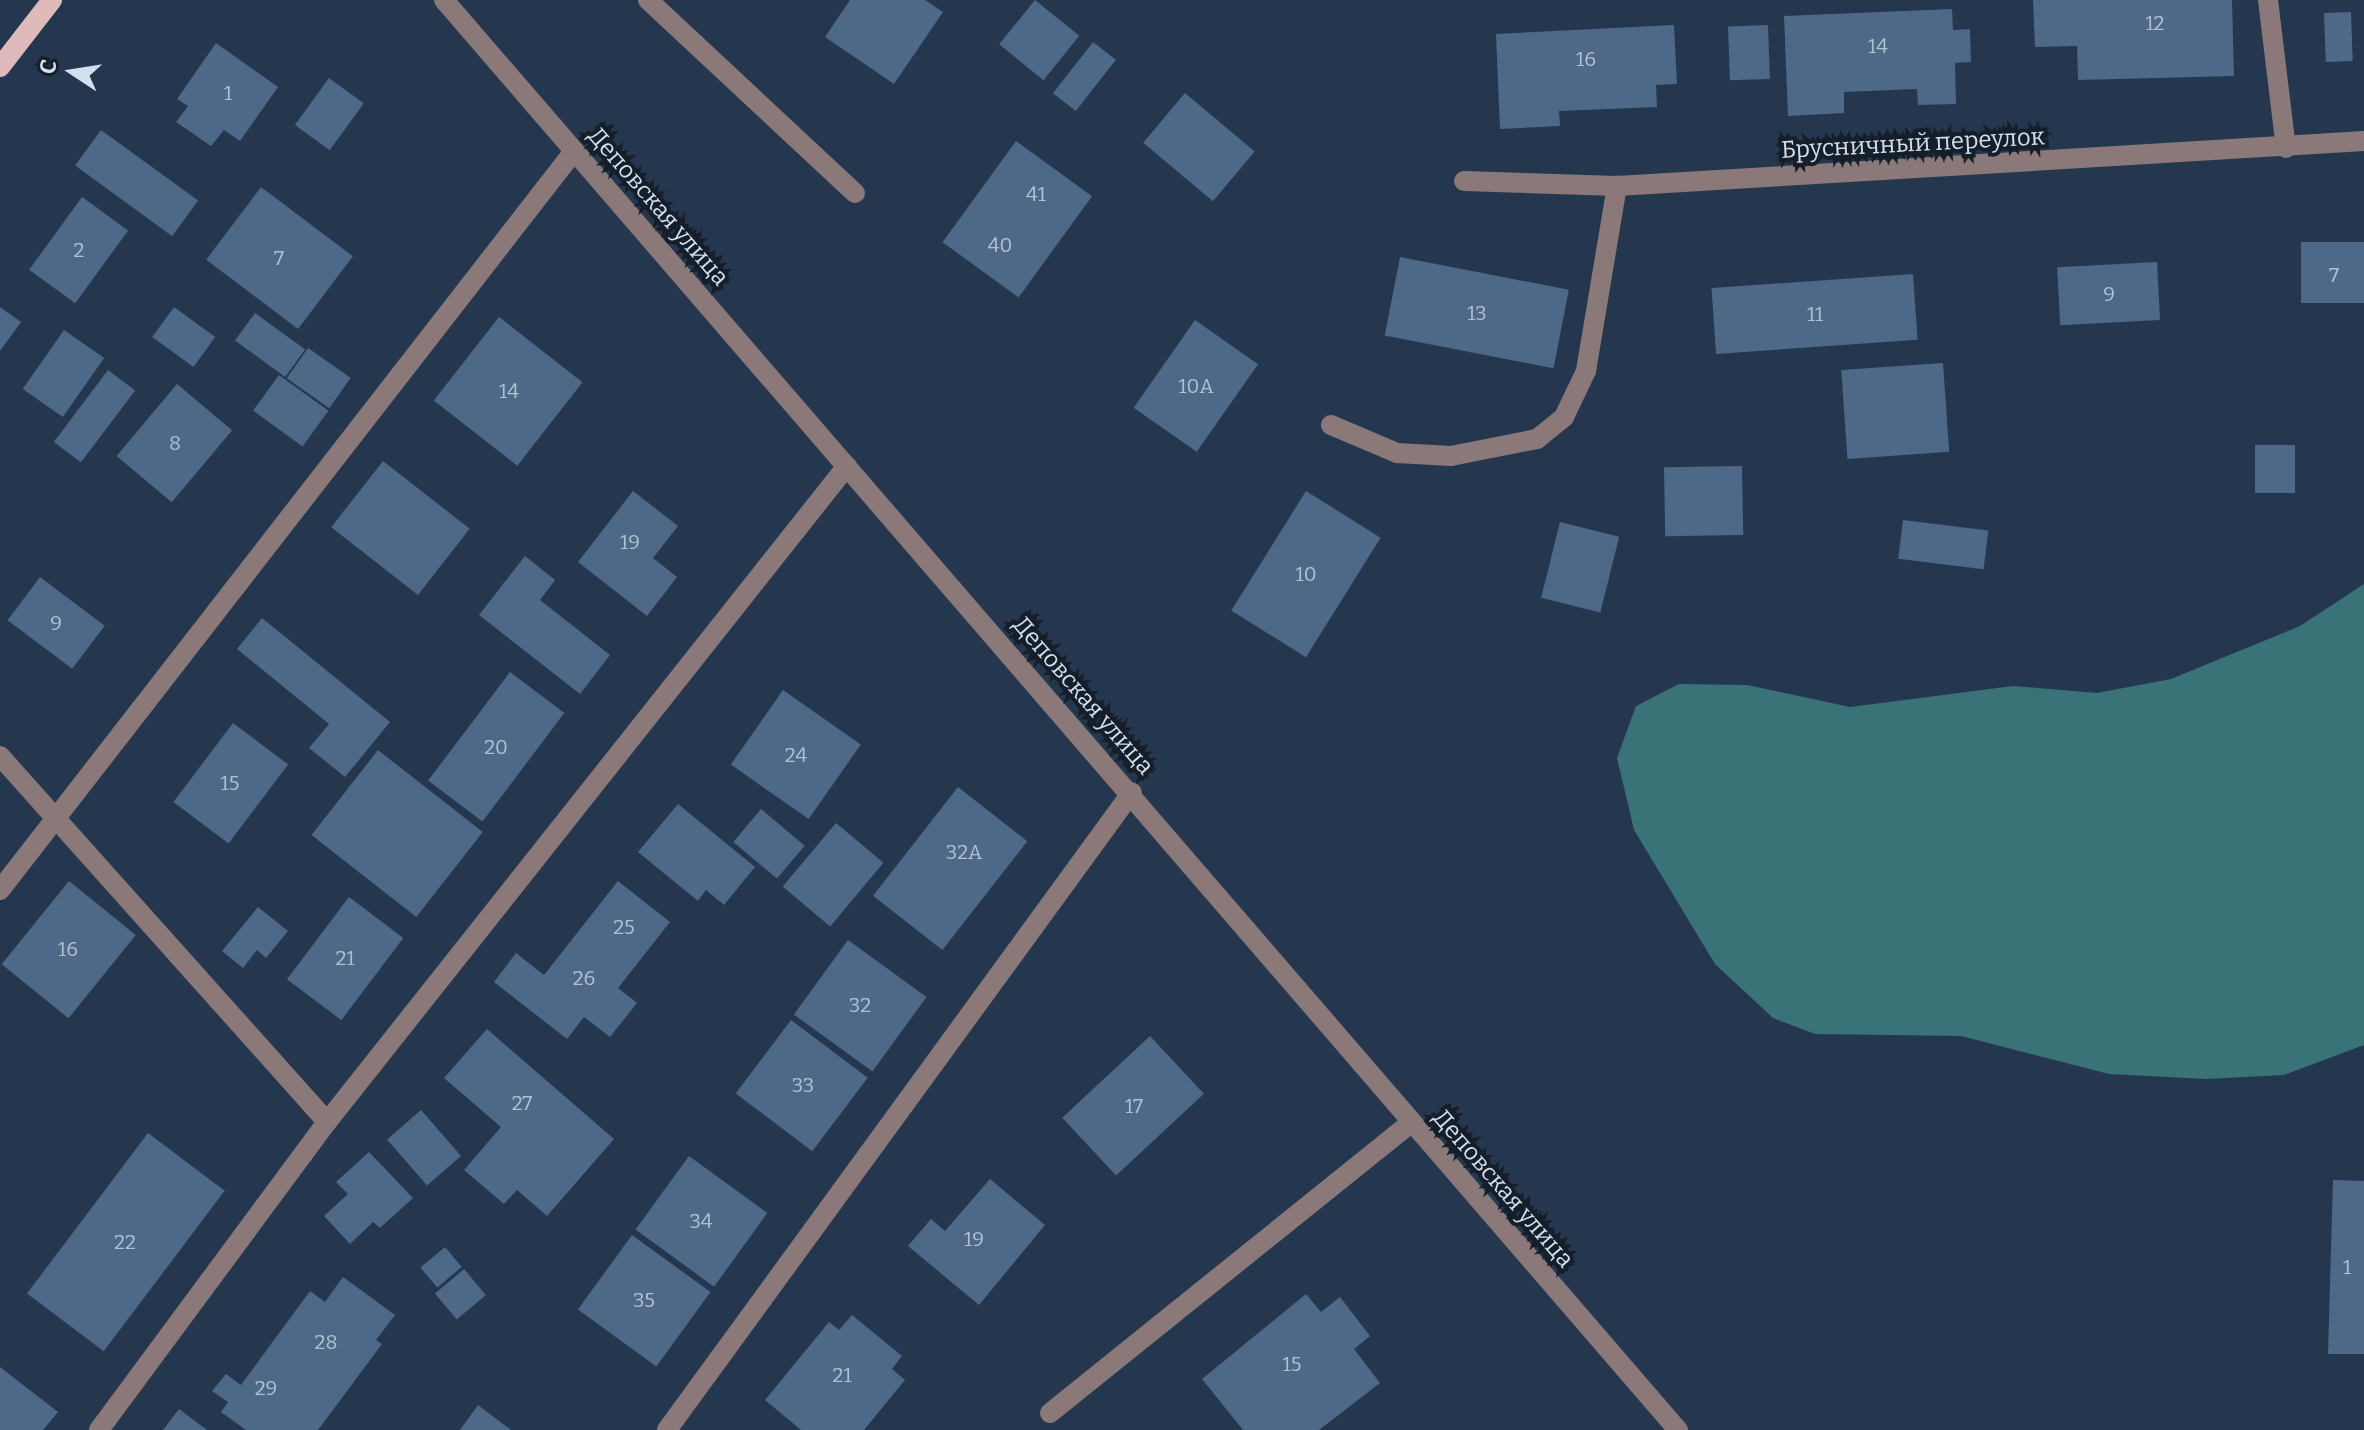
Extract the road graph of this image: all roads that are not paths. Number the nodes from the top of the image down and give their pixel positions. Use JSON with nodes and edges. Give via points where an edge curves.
{"nodes":[{"id":1,"x":52,"y":0,"type":"edge"},
{"id":2,"x":444,"y":0,"type":"edge"},
{"id":3,"x":648,"y":0,"type":"edge"},
{"id":4,"x":2268,"y":0,"type":"edge"},
{"id":5,"x":0,"y":67,"type":"edge"},
{"id":6,"x":2364,"y":141,"type":"edge"},
{"id":7,"x":2286,"y":148,"type":"junction"},
{"id":8,"x":574,"y":151,"type":"junction"},
{"id":9,"x":1464,"y":181,"type":"dead end"},
{"id":10,"x":1617,"y":186,"type":"junction"},
{"id":11,"x":855,"y":193,"type":"dead end"},
{"id":12,"x":1331,"y":425,"type":"dead end"},
{"id":13,"x":847,"y":466,"type":"junction"},
{"id":14,"x":0,"y":756,"type":"edge"},
{"id":15,"x":1132,"y":792,"type":"junction"},
{"id":16,"x":55,"y":820,"type":"junction"},
{"id":17,"x":0,"y":890,"type":"edge"},
{"id":18,"x":327,"y":1122,"type":"junction"},
{"id":19,"x":1411,"y":1123,"type":"junction"},
{"id":20,"x":1050,"y":1413,"type":"dead end"},
{"id":21,"x":99,"y":1430,"type":"edge"},
{"id":22,"x":667,"y":1430,"type":"edge"},
{"id":23,"x":1678,"y":1430,"type":"edge"}],
"edges":[{"from":1,"to":5,"type":"main road"},
{"from":2,"to":8,"type":"street","name":"Деповская улица"},
{"from":3,"to":11,"type":"street"},
{"from":4,"to":7,"type":"street"},
{"from":6,"to":7,"type":"street","name":"Брусничный переулок"},
{"from":7,"to":10,"type":"street","name":"Брусничный переулок"},
{"from":8,"to":13,"type":"street","name":"Деповская улица"},
{"from":8,"to":16,"type":"street"},
{"from":9,"to":10,"type":"street","name":"Брусничный переулок"},
{"from":10,"to":12,"type":"street","via":[[1586,371],[1564,417],[1537,439],[1451,456],[1397,453]]},
{"from":13,"to":15,"type":"street","name":"Деповская улица"},
{"from":13,"to":18,"type":"street"},
{"from":14,"to":16,"type":"street"},
{"from":15,"to":19,"type":"street","name":"Деповская улица"},
{"from":15,"to":22,"type":"street"},
{"from":16,"to":17,"type":"street"},
{"from":16,"to":18,"type":"street"},
{"from":18,"to":21,"type":"street"},
{"from":19,"to":20,"type":"street"},
{"from":19,"to":23,"type":"street","name":"Деповская улица"}]}
